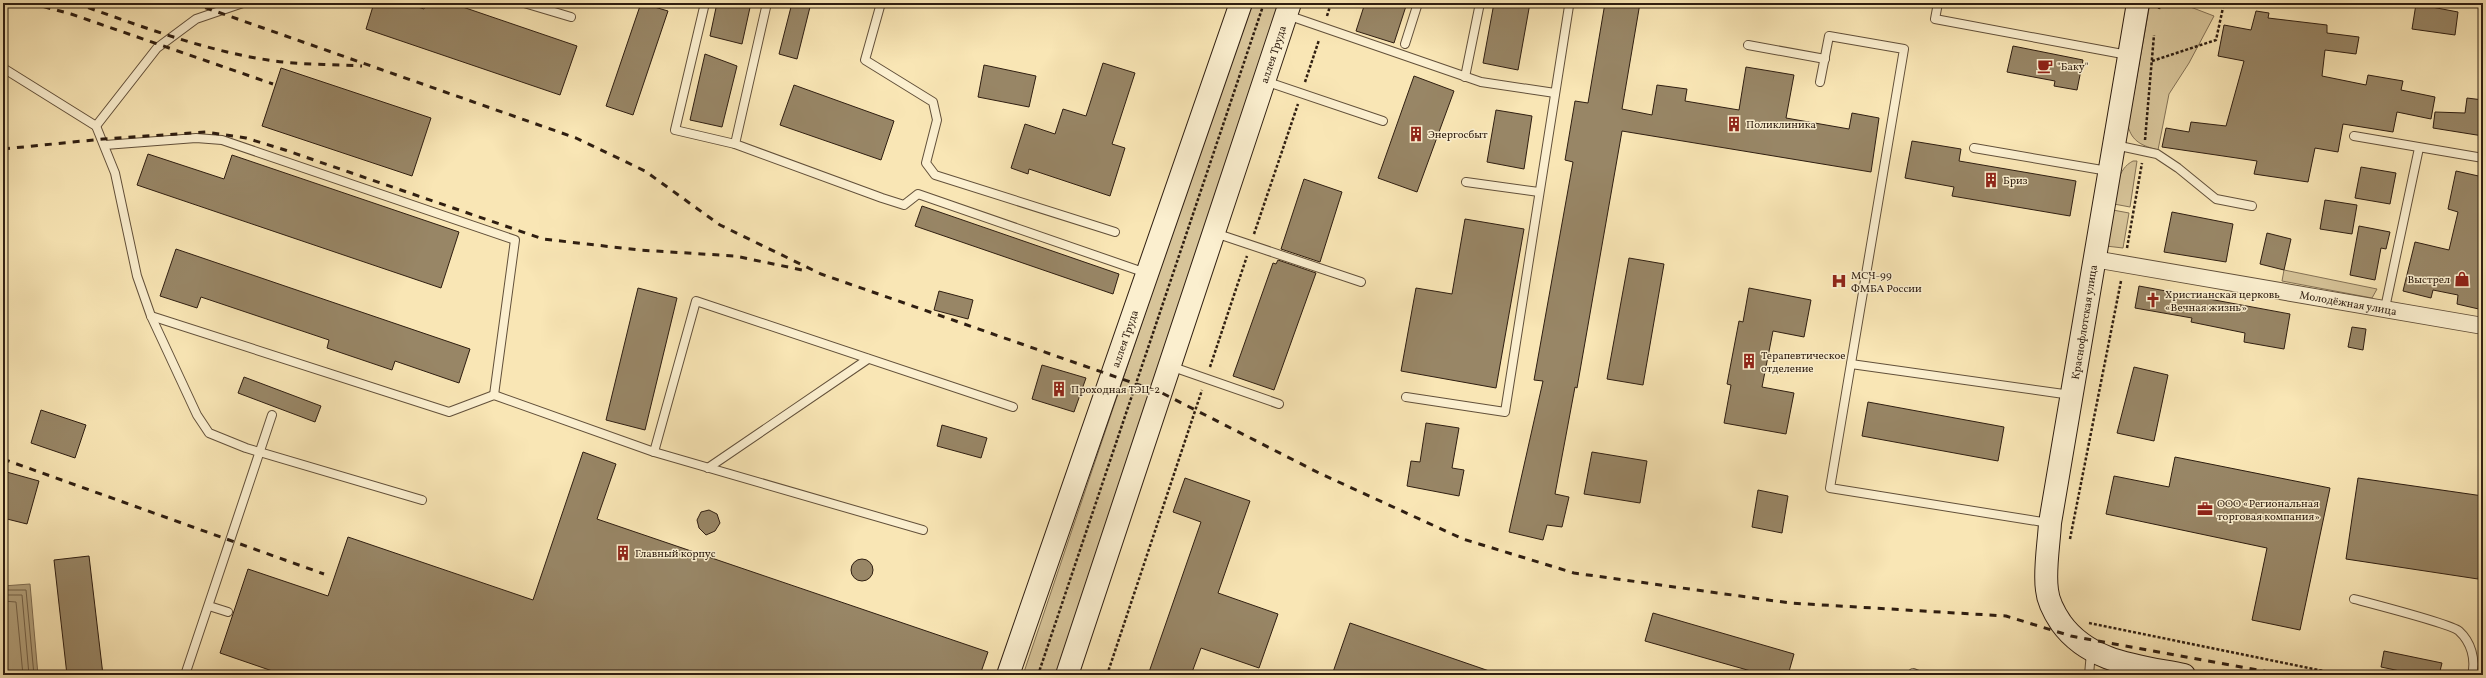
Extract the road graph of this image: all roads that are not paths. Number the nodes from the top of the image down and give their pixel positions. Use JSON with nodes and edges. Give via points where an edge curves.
{"nodes":[{"id":1,"x":243,"y":3,"type":"edge"},
{"id":2,"x":524,"y":3,"type":"edge"},
{"id":3,"x":705,"y":3,"type":"edge"},
{"id":4,"x":767,"y":3,"type":"edge"},
{"id":5,"x":881,"y":3,"type":"edge"},
{"id":6,"x":1241,"y":3,"type":"edge"},
{"id":7,"x":1418,"y":3,"type":"edge"},
{"id":8,"x":1480,"y":3,"type":"edge"},
{"id":9,"x":1938,"y":3,"type":"edge"},
{"id":10,"x":2138,"y":3,"type":"edge"},
{"id":11,"x":1569,"y":6,"type":"dead end"},
{"id":12,"x":1288,"y":9,"type":"edge"},
{"id":13,"x":571,"y":17,"type":"dead end"},
{"id":14,"x":1406,"y":44,"type":"dead end"},
{"id":15,"x":1748,"y":45,"type":"dead end"},
{"id":16,"x":2129,"y":55,"type":"junction"},
{"id":17,"x":1825,"y":59,"type":"junction"},
{"id":18,"x":3,"y":68,"type":"edge"},
{"id":19,"x":1465,"y":77,"type":"junction"},
{"id":20,"x":1264,"y":81,"type":"junction"},
{"id":21,"x":1820,"y":82,"type":"dead end"},
{"id":22,"x":1555,"y":93,"type":"junction"},
{"id":23,"x":1383,"y":121,"type":"dead end"},
{"id":24,"x":96,"y":126,"type":"junction"},
{"id":25,"x":2354,"y":136,"type":"dead end"},
{"id":26,"x":735,"y":144,"type":"junction"},
{"id":27,"x":2114,"y":144,"type":"junction"},
{"id":28,"x":105,"y":145,"type":"junction"},
{"id":29,"x":1974,"y":148,"type":"dead end"},
{"id":30,"x":2419,"y":148,"type":"junction"},
{"id":31,"x":2483,"y":158,"type":"edge"},
{"id":32,"x":2109,"y":171,"type":"junction"},
{"id":33,"x":1466,"y":182,"type":"dead end"},
{"id":34,"x":1539,"y":192,"type":"junction"},
{"id":35,"x":2252,"y":206,"type":"dead end"},
{"id":36,"x":1115,"y":232,"type":"dead end"},
{"id":37,"x":1214,"y":232,"type":"junction"},
{"id":38,"x":2094,"y":259,"type":"junction"},
{"id":39,"x":1147,"y":273,"type":"junction"},
{"id":40,"x":1361,"y":282,"type":"dead end"},
{"id":41,"x":2385,"y":308,"type":"junction"},
{"id":42,"x":151,"y":316,"type":"junction"},
{"id":43,"x":2483,"y":326,"type":"edge"},
{"id":44,"x":868,"y":359,"type":"junction"},
{"id":45,"x":1851,"y":364,"type":"junction"},
{"id":46,"x":1170,"y":366,"type":"junction"},
{"id":47,"x":494,"y":395,"type":"junction"},
{"id":48,"x":2072,"y":395,"type":"junction"},
{"id":49,"x":1406,"y":396,"type":"dead end"},
{"id":50,"x":1279,"y":404,"type":"dead end"},
{"id":51,"x":1013,"y":407,"type":"dead end"},
{"id":52,"x":272,"y":415,"type":"dead end"},
{"id":53,"x":259,"y":451,"type":"junction"},
{"id":54,"x":654,"y":452,"type":"junction"},
{"id":55,"x":708,"y":468,"type":"junction"},
{"id":56,"x":422,"y":500,"type":"dead end"},
{"id":57,"x":2050,"y":523,"type":"junction"},
{"id":58,"x":923,"y":530,"type":"dead end"},
{"id":59,"x":2354,"y":599,"type":"dead end"},
{"id":60,"x":208,"y":606,"type":"junction"},
{"id":61,"x":228,"y":612,"type":"dead end"},
{"id":62,"x":2091,"y":652,"type":"junction"},
{"id":63,"x":185,"y":675,"type":"edge"},
{"id":64,"x":1008,"y":675,"type":"edge"},
{"id":65,"x":1067,"y":675,"type":"edge"},
{"id":66,"x":2089,"y":675,"type":"edge"},
{"id":67,"x":2184,"y":675,"type":"edge"},
{"id":68,"x":2472,"y":675,"type":"edge"}],
"edges":[{"from":1,"to":24,"type":"lane","via":[[196,19],[156,48]]},
{"from":2,"to":13,"type":"lane"},
{"from":3,"to":26,"type":"lane","via":[[676,130]]},
{"from":4,"to":26,"type":"lane"},
{"from":5,"to":36,"type":"lane","via":[[865,60],[933,102],[936,120],[926,163],[935,175]]},
{"from":6,"to":39,"type":"street","name":"аллея Труда"},
{"from":7,"to":14,"type":"lane"},
{"from":8,"to":19,"type":"lane"},
{"from":9,"to":16,"type":"lane","via":[[1935,19]]},
{"from":10,"to":16,"type":"street","name":"Краснофлотская улица"},
{"from":11,"to":22,"type":"lane"},
{"from":12,"to":19,"type":"lane","via":[[1323,28]]},
{"from":12,"to":20,"type":"street","name":"аллея Труда"},
{"from":15,"to":17,"type":"lane"},
{"from":16,"to":27,"type":"street","name":"Краснофлотская улица"},
{"from":17,"to":21,"type":"lane"},
{"from":17,"to":45,"type":"lane","via":[[1829,36],[1904,49]]},
{"from":18,"to":24,"type":"lane"},
{"from":19,"to":22,"type":"lane","via":[[1481,82]]},
{"from":20,"to":23,"type":"lane"},
{"from":20,"to":37,"type":"street","name":"аллея Труда"},
{"from":22,"to":34,"type":"lane"},
{"from":24,"to":28,"type":"lane"},
{"from":25,"to":30,"type":"lane"},
{"from":26,"to":39,"type":"lane","via":[[904,205],[918,194]]},
{"from":27,"to":32,"type":"street","name":"Краснофлотская улица"},
{"from":27,"to":35,"type":"lane","via":[[2157,154],[2216,199]]},
{"from":28,"to":42,"type":"lane","via":[[115,173],[137,276]]},
{"from":28,"to":47,"type":"lane","via":[[196,138],[222,140],[515,240]]},
{"from":29,"to":32,"type":"lane"},
{"from":30,"to":31,"type":"lane"},
{"from":30,"to":41,"type":"lane"},
{"from":32,"to":38,"type":"street","name":"Краснофлотская улица"},
{"from":33,"to":34,"type":"lane"},
{"from":34,"to":49,"type":"lane","via":[[1505,412]]},
{"from":37,"to":40,"type":"lane"},
{"from":37,"to":46,"type":"street","name":"аллея Труда"},
{"from":38,"to":41,"type":"street","name":"Молодёжная улица"},
{"from":38,"to":48,"type":"street","name":"Краснофлотская улица"},
{"from":39,"to":64,"type":"street","name":"аллея Труда"},
{"from":41,"to":43,"type":"street","name":"Молодёжная улица"},
{"from":42,"to":47,"type":"lane","via":[[449,412]]},
{"from":42,"to":53,"type":"lane","via":[[209,433]]},
{"from":44,"to":51,"type":"lane"},
{"from":44,"to":54,"type":"lane","via":[[696,301]]},
{"from":44,"to":55,"type":"lane"},
{"from":45,"to":48,"type":"lane"},
{"from":45,"to":57,"type":"lane","via":[[1830,488]]},
{"from":46,"to":50,"type":"lane"},
{"from":46,"to":65,"type":"street","name":"аллея Труда"},
{"from":47,"to":54,"type":"lane"},
{"from":48,"to":57,"type":"street","name":"Краснофлотская улица"},
{"from":52,"to":53,"type":"lane"},
{"from":53,"to":56,"type":"lane"},
{"from":53,"to":60,"type":"lane"},
{"from":54,"to":55,"type":"lane"},
{"from":55,"to":58,"type":"lane"},
{"from":57,"to":62,"type":"street","name":"Краснофлотская улица","via":[[2047,590],[2055,615],[2077,629]]},
{"from":59,"to":68,"type":"lane","via":[[2458,629],[2471,645],[2474,669]]},
{"from":60,"to":61,"type":"lane"},
{"from":60,"to":63,"type":"lane"},
{"from":62,"to":66,"type":"lane"},
{"from":62,"to":67,"type":"street","name":"Краснофлотская улица","via":[[2115,665]]}]}
